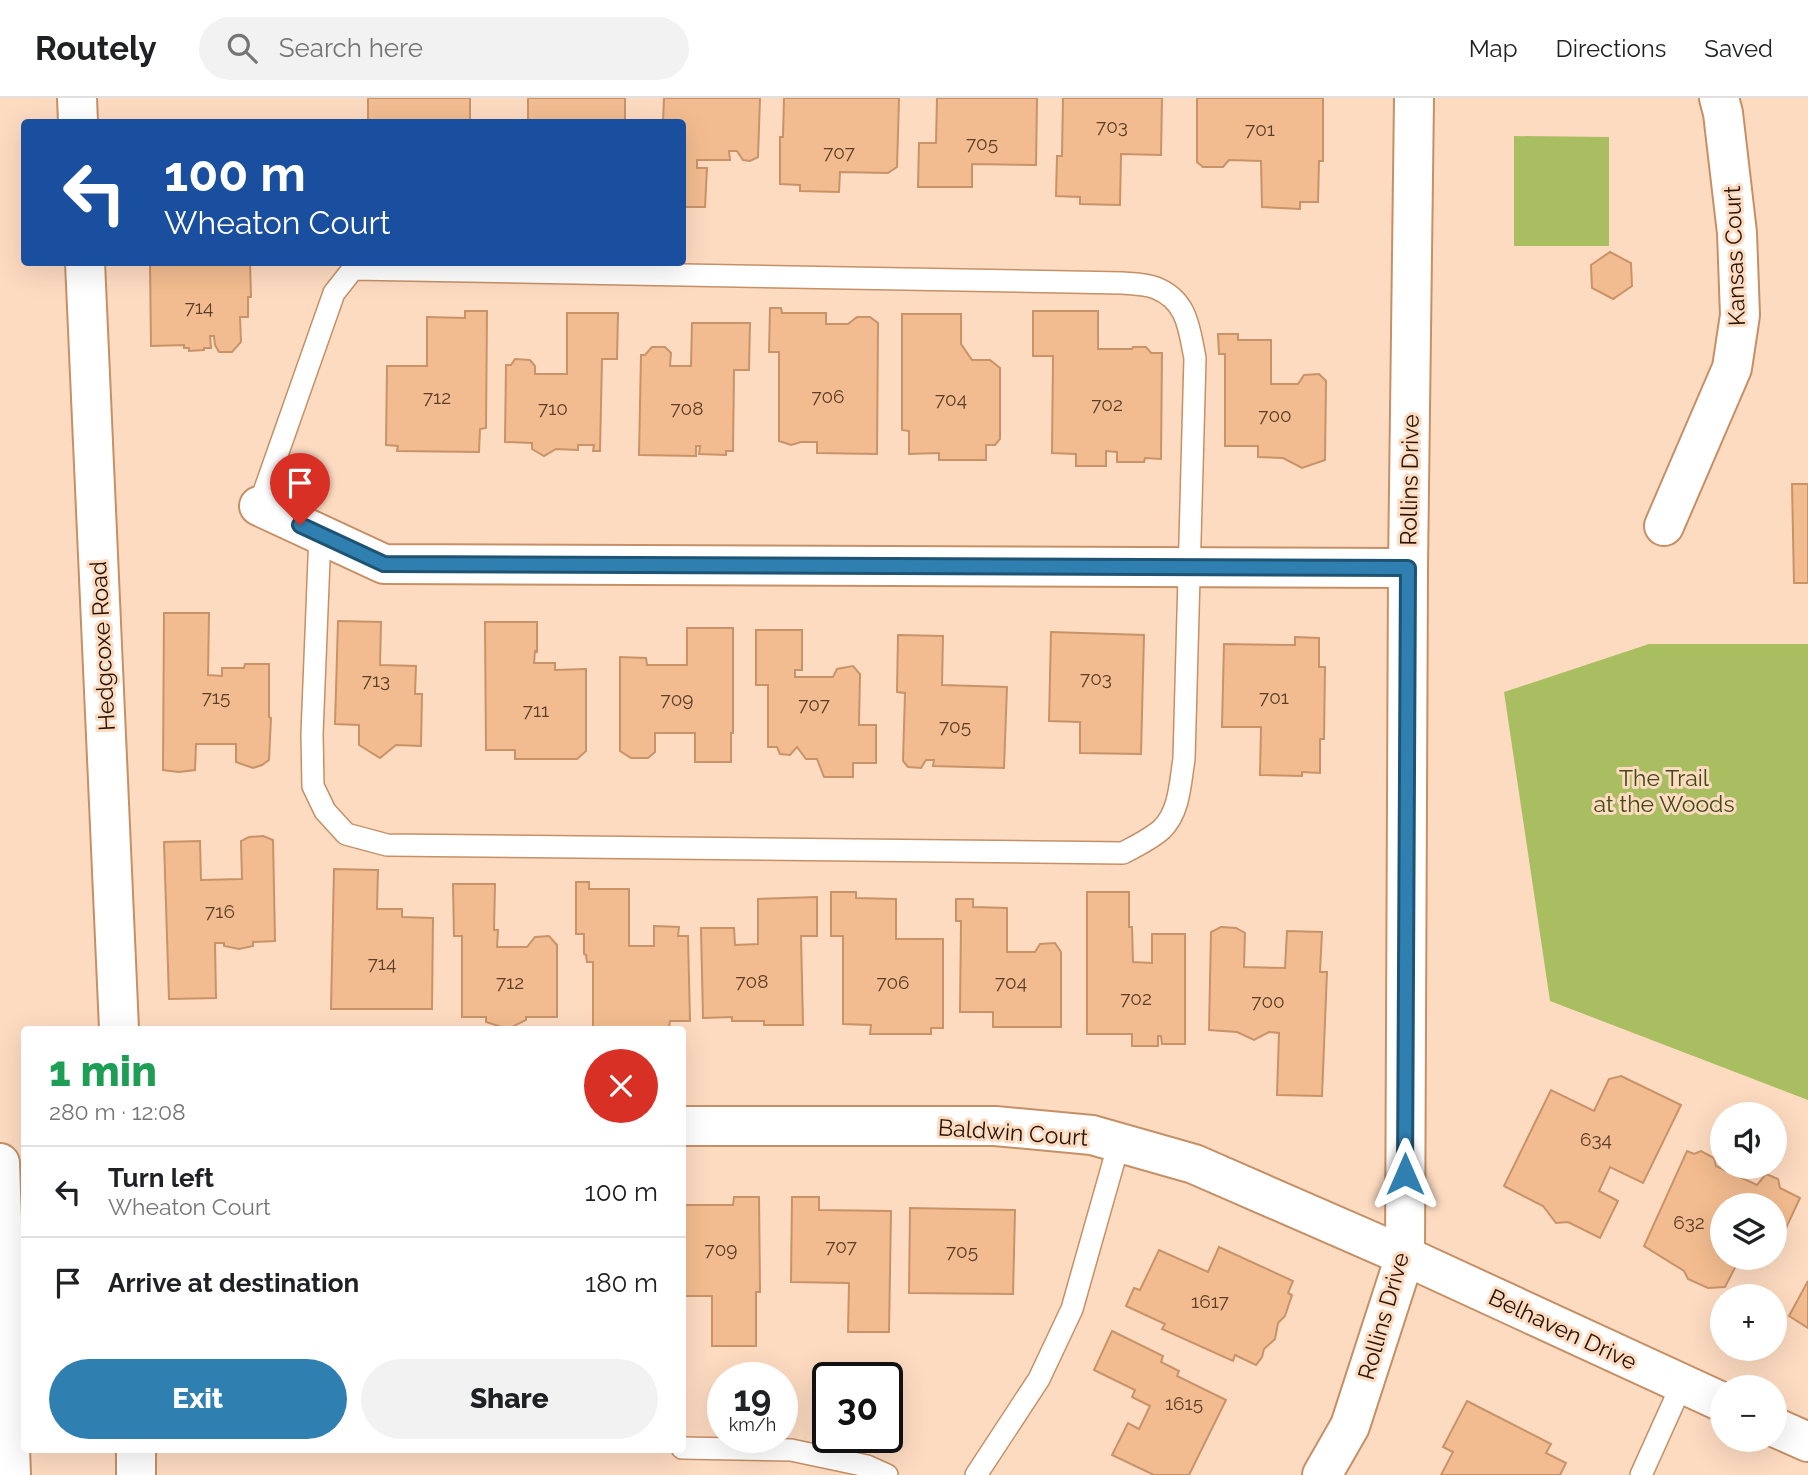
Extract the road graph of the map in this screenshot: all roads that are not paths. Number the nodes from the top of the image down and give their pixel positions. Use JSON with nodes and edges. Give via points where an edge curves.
{"nodes":[{"id":1,"x":77,"y":98,"type":"edge"},
{"id":2,"x":1414,"y":98,"type":"edge"},
{"id":3,"x":1719,"y":98,"type":"edge"},
{"id":4,"x":78,"y":119,"type":"edge"},
{"id":5,"x":85,"y":266,"type":"edge"},
{"id":6,"x":260,"y":506,"type":"joint"},
{"id":7,"x":1664,"y":526,"type":"dead end"},
{"id":8,"x":320,"y":534,"type":"junction"},
{"id":9,"x":1189,"y":567,"type":"junction"},
{"id":10,"x":1408,"y":568,"type":"junction"},
{"id":11,"x":119,"y":1026,"type":"edge"},
{"id":12,"x":686,"y":1126,"type":"edge"},
{"id":13,"x":1119,"y":1143,"type":"junction"},
{"id":14,"x":0,"y":1163,"type":"edge"},
{"id":15,"x":1405,"y":1256,"type":"junction"},
{"id":16,"x":10,"y":1341,"type":"edge"},
{"id":17,"x":1682,"y":1384,"type":"junction"},
{"id":18,"x":1710,"y":1397,"type":"edge"},
{"id":19,"x":1787,"y":1433,"type":"edge"},
{"id":20,"x":1808,"y":1442,"type":"edge"},
{"id":21,"x":686,"y":1448,"type":"edge"},
{"id":22,"x":135,"y":1453,"type":"edge"},
{"id":23,"x":11,"y":1475,"type":"edge"},
{"id":24,"x":136,"y":1475,"type":"edge"},
{"id":25,"x":887,"y":1475,"type":"edge"},
{"id":26,"x":976,"y":1475,"type":"edge"},
{"id":27,"x":1322,"y":1475,"type":"edge"},
{"id":28,"x":1641,"y":1475,"type":"edge"}],
"edges":[{"from":1,"to":4,"type":"street"},
{"from":2,"to":10,"type":"street","name":"Rollins Drive"},
{"from":3,"to":7,"type":"street","name":"Kansas Court","via":[[1737,233],[1740,315],[1732,368]]},
{"from":5,"to":11,"type":"street","name":"Hedgcoxe Road"},
{"from":6,"to":8,"type":"street"},
{"from":6,"to":9,"type":"lane","via":[[334,293],[353,269],[1122,283],[1155,288],[1178,302],[1186,317],[1195,358]]},
{"from":8,"to":9,"type":"street","via":[[384,564]]},
{"from":8,"to":9,"type":"lane","via":[[313,786],[325,810],[346,834],[387,845],[1123,853],[1163,828],[1178,802],[1184,759]]},
{"from":9,"to":10,"type":"street"},
{"from":10,"to":15,"type":"street","name":"Rollins Drive"},
{"from":12,"to":13,"type":"street","name":"Baldwin Court","via":[[995,1126],[1092,1135]]},
{"from":13,"to":15,"type":"street","name":"Baldwin Court","via":[[1194,1164]]},
{"from":13,"to":26,"type":"lane","via":[[1072,1309],[1039,1379]]},
{"from":14,"to":16,"type":"street"},
{"from":15,"to":17,"type":"street","name":"Belhaven Drive"},
{"from":15,"to":27,"type":"street","name":"Rollins Drive","via":[[1350,1426]]},
{"from":16,"to":23,"type":"street"},
{"from":17,"to":18,"type":"street","name":"Belhaven Drive"},
{"from":17,"to":28,"type":"lane"},
{"from":19,"to":20,"type":"street"},
{"from":21,"to":25,"type":"lane","via":[[791,1450],[867,1466]]},
{"from":22,"to":24,"type":"street"}]}
